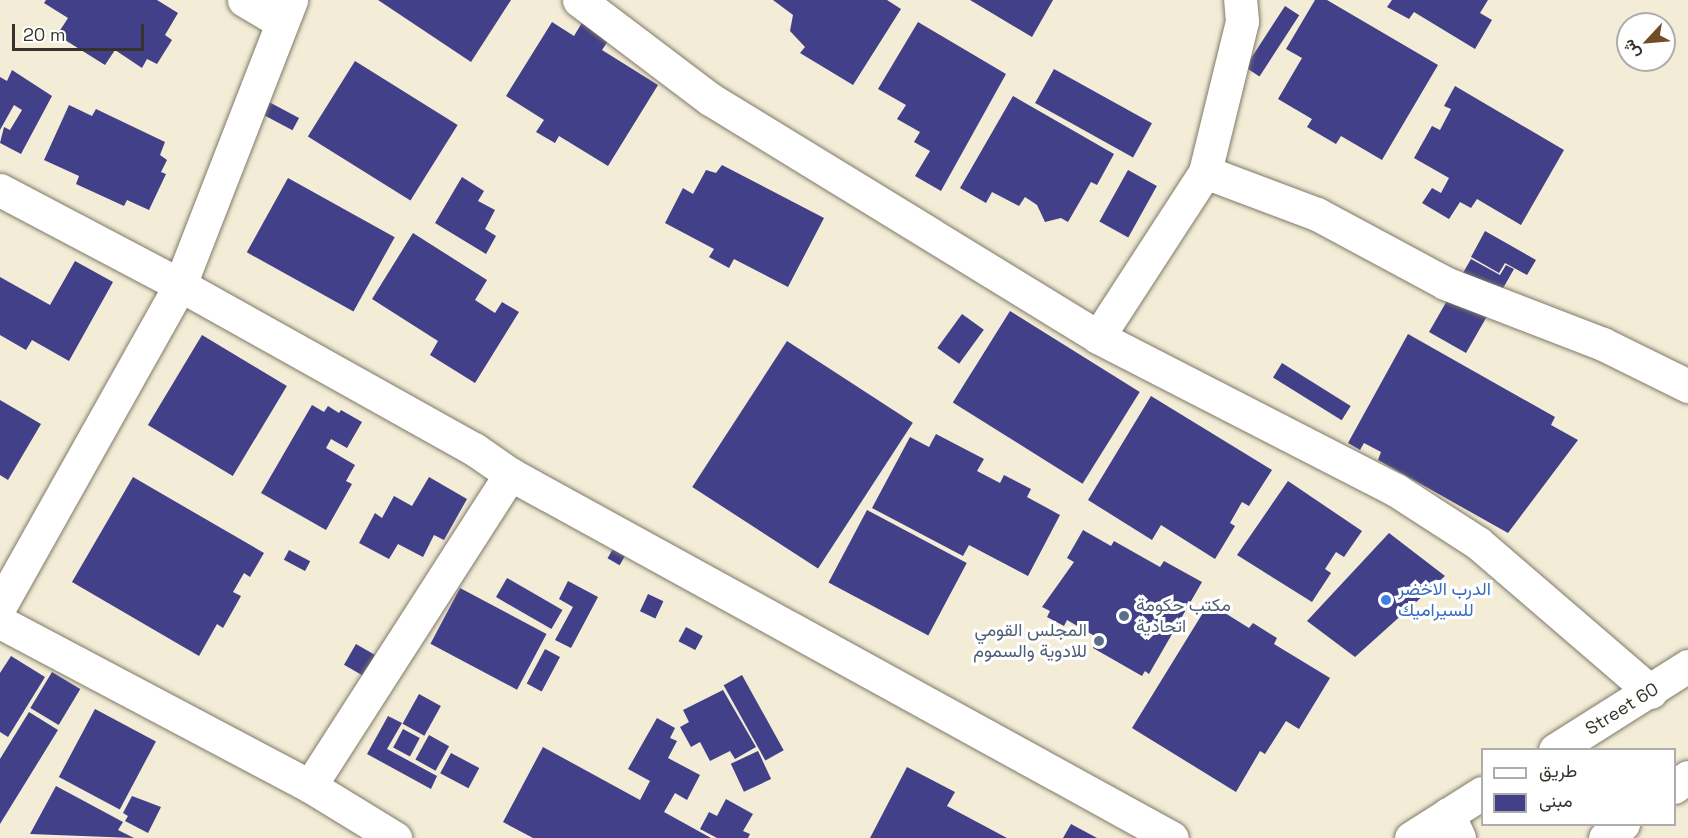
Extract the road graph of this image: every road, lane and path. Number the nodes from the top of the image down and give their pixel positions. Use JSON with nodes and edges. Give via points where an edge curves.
{"nodes":[{"id":1,"x":244,"y":0,"type":"edge"},
{"id":2,"x":579,"y":0,"type":"edge"},
{"id":3,"x":1240,"y":0,"type":"edge"},
{"id":4,"x":286,"y":11,"type":"edge"},
{"id":5,"x":1205,"y":172,"type":"junction"},
{"id":6,"x":0,"y":190,"type":"edge"},
{"id":7,"x":180,"y":285,"type":"junction"},
{"id":8,"x":1098,"y":337,"type":"junction"},
{"id":9,"x":1688,"y":386,"type":"edge"},
{"id":10,"x":510,"y":474,"type":"junction"},
{"id":11,"x":0,"y":606,"type":"edge"},
{"id":12,"x":0,"y":622,"type":"edge"},
{"id":13,"x":1688,"y":666,"type":"edge"},
{"id":14,"x":1650,"y":692,"type":"junction"},
{"id":15,"x":1557,"y":748,"type":"edge"},
{"id":16,"x":310,"y":786,"type":"junction"},
{"id":17,"x":1481,"y":794,"type":"edge"},
{"id":18,"x":1453,"y":826,"type":"edge"},
{"id":19,"x":1622,"y":826,"type":"edge"},
{"id":20,"x":395,"y":838,"type":"edge"},
{"id":21,"x":1172,"y":838,"type":"edge"},
{"id":22,"x":1411,"y":838,"type":"edge"},
{"id":23,"x":1605,"y":838,"type":"edge"}],
"edges":[{"from":1,"to":4,"type":"street"},
{"from":2,"to":8,"type":"street","via":[[710,99]]},
{"from":3,"to":5,"type":"street","via":[[1242,21]]},
{"from":4,"to":7,"type":"street"},
{"from":5,"to":8,"type":"street"},
{"from":5,"to":9,"type":"street","via":[[1317,214],[1445,283],[1603,344]]},
{"from":6,"to":7,"type":"street"},
{"from":7,"to":10,"type":"street","via":[[474,449]]},
{"from":7,"to":11,"type":"street"},
{"from":8,"to":14,"type":"street","via":[[1405,495],[1478,543]]},
{"from":10,"to":16,"type":"street"},
{"from":10,"to":21,"type":"street"},
{"from":12,"to":16,"type":"street"},
{"from":13,"to":14,"type":"street","name":"Street 60"},
{"from":14,"to":15,"type":"street","name":"Street 60"},
{"from":16,"to":20,"type":"street"},
{"from":17,"to":18,"type":"street"},
{"from":18,"to":22,"type":"street"},
{"from":19,"to":23,"type":"street"}]}
